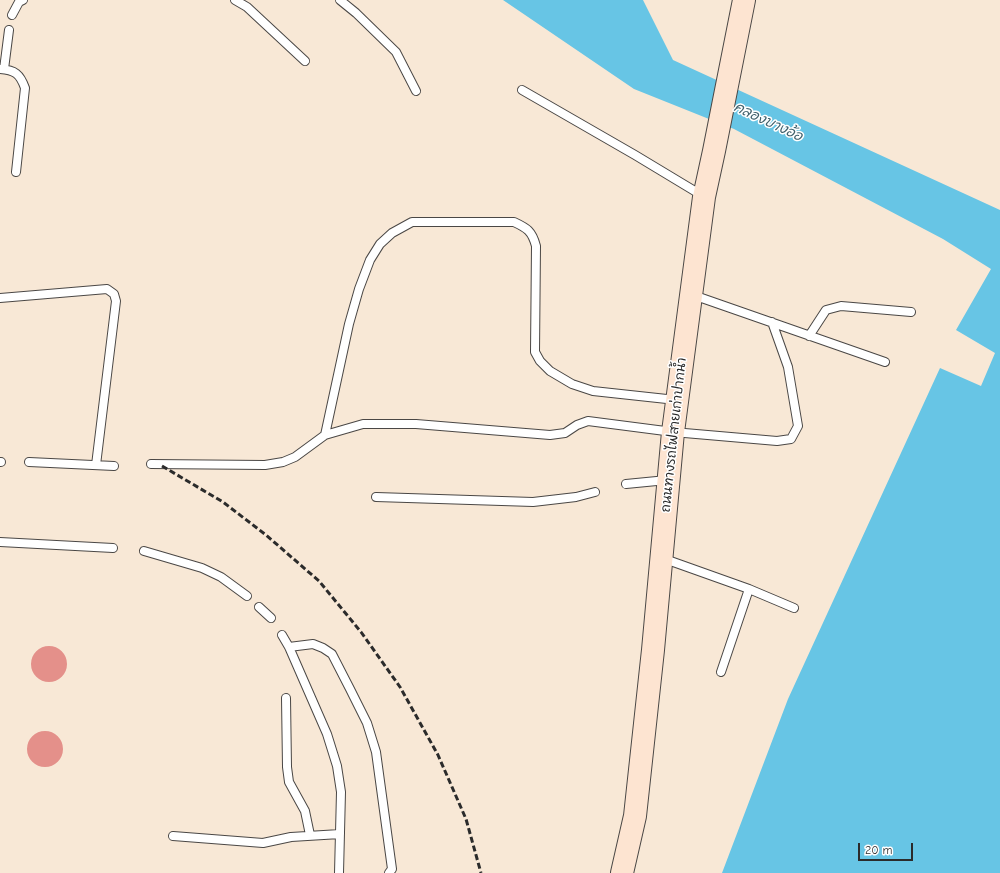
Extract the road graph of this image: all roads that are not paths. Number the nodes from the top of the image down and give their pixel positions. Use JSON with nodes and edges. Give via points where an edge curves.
{"nodes":[{"id":1,"x":23,"y":0,"type":"edge"},
{"id":2,"x":235,"y":0,"type":"edge"},
{"id":3,"x":340,"y":0,"type":"edge"},
{"id":4,"x":744,"y":0,"type":"edge"},
{"id":5,"x":12,"y":15,"type":"dead end"},
{"id":6,"x":9,"y":30,"type":"dead end"},
{"id":7,"x":305,"y":61,"type":"dead end"},
{"id":8,"x":2,"y":69,"type":"edge"},
{"id":9,"x":522,"y":90,"type":"dead end"},
{"id":10,"x":416,"y":91,"type":"dead end"},
{"id":11,"x":16,"y":172,"type":"dead end"},
{"id":12,"x":704,"y":197,"type":"junction"},
{"id":13,"x":691,"y":294,"type":"junction"},
{"id":14,"x":0,"y":298,"type":"edge"},
{"id":15,"x":911,"y":312,"type":"dead end"},
{"id":16,"x":772,"y":322,"type":"junction"},
{"id":17,"x":809,"y":336,"type":"junction"},
{"id":18,"x":884,"y":362,"type":"dead end"},
{"id":19,"x":677,"y":400,"type":"junction"},
{"id":20,"x":673,"y":432,"type":"junction"},
{"id":21,"x":325,"y":434,"type":"junction"},
{"id":22,"x":29,"y":462,"type":"dead end"},
{"id":23,"x":151,"y":464,"type":"dead end"},
{"id":24,"x":96,"y":465,"type":"junction"},
{"id":25,"x":114,"y":466,"type":"dead end"},
{"id":26,"x":668,"y":480,"type":"junction"},
{"id":27,"x":626,"y":484,"type":"dead end"},
{"id":28,"x":595,"y":492,"type":"dead end"},
{"id":29,"x":376,"y":497,"type":"dead end"},
{"id":30,"x":0,"y":542,"type":"edge"},
{"id":31,"x":112,"y":548,"type":"dead end"},
{"id":32,"x":144,"y":551,"type":"dead end"},
{"id":33,"x":661,"y":558,"type":"junction"},
{"id":34,"x":749,"y":589,"type":"junction"},
{"id":35,"x":247,"y":596,"type":"dead end"},
{"id":36,"x":260,"y":608,"type":"dead end"},
{"id":37,"x":794,"y":608,"type":"dead end"},
{"id":38,"x":271,"y":618,"type":"dead end"},
{"id":39,"x":282,"y":635,"type":"dead end"},
{"id":40,"x":289,"y":647,"type":"junction"},
{"id":41,"x":721,"y":672,"type":"dead end"},
{"id":42,"x":286,"y":698,"type":"dead end"},
{"id":43,"x":340,"y":834,"type":"junction"},
{"id":44,"x":310,"y":835,"type":"junction"},
{"id":45,"x":173,"y":836,"type":"dead end"},
{"id":46,"x":339,"y":873,"type":"edge"},
{"id":47,"x":389,"y":873,"type":"edge"},
{"id":48,"x":622,"y":873,"type":"edge"}],
"edges":[{"from":1,"to":5,"type":"lane","via":[[19,2]]},
{"from":2,"to":7,"type":"lane","via":[[247,7]]},
{"from":3,"to":10,"type":"lane","via":[[396,52]]},
{"from":4,"to":12,"type":"main road","name":"ถนนทางรถไฟสายเก่าปากน้ำ"},
{"from":6,"to":8,"type":"lane"},
{"from":8,"to":11,"type":"lane","via":[[15,72],[22,79],[25,88]]},
{"from":9,"to":12,"type":"lane"},
{"from":12,"to":13,"type":"main road","name":"ถนนทางรถไฟสายเก่าปากน้ำ"},
{"from":13,"to":16,"type":"lane"},
{"from":13,"to":19,"type":"main road","name":"ถนนทางรถไฟสายเก่าปากน้ำ"},
{"from":14,"to":24,"type":"lane","via":[[107,289],[114,294],[116,301]]},
{"from":15,"to":17,"type":"lane","via":[[841,306],[826,310]]},
{"from":16,"to":17,"type":"lane"},
{"from":16,"to":20,"type":"lane","via":[[788,367],[798,426],[791,439],[777,442]]},
{"from":17,"to":18,"type":"lane"},
{"from":19,"to":20,"type":"main road","name":"ถนนทางรถไฟสายเก่าปากน้ำ"},
{"from":19,"to":21,"type":"lane","via":[[593,391],[572,384],[540,361],[535,352],[536,246],[533,236],[526,228],[514,222],[412,222],[386,238],[370,260],[349,324]]},
{"from":20,"to":21,"type":"lane","via":[[588,421],[565,433],[550,435],[416,424],[363,424]]},
{"from":20,"to":26,"type":"main road","name":"ถนนทางรถไฟสายเก่าปากน้ำ"},
{"from":21,"to":23,"type":"lane","via":[[295,457],[283,462],[265,465]]},
{"from":22,"to":24,"type":"lane"},
{"from":24,"to":25,"type":"lane"},
{"from":26,"to":27,"type":"lane"},
{"from":26,"to":33,"type":"main road","name":"ถนนทางรถไฟสายเก่าปากน้ำ"},
{"from":28,"to":29,"type":"lane","via":[[533,502]]},
{"from":30,"to":31,"type":"lane"},
{"from":32,"to":35,"type":"lane","via":[[202,568],[221,577]]},
{"from":33,"to":34,"type":"lane"},
{"from":33,"to":48,"type":"main road","name":"ถนนทางรถไฟสายเก่าปากน้ำ","via":[[635,816]]},
{"from":34,"to":37,"type":"lane"},
{"from":34,"to":41,"type":"lane"},
{"from":36,"to":38,"type":"lane"},
{"from":39,"to":40,"type":"lane"},
{"from":40,"to":43,"type":"lane","via":[[327,734],[337,766],[341,792]]},
{"from":40,"to":47,"type":"lane","via":[[313,644],[332,654],[367,723],[376,752],[392,869]]},
{"from":42,"to":44,"type":"lane","via":[[289,782],[305,811]]},
{"from":43,"to":44,"type":"lane"},
{"from":43,"to":46,"type":"lane"},
{"from":44,"to":45,"type":"lane","via":[[263,843]]}]}
